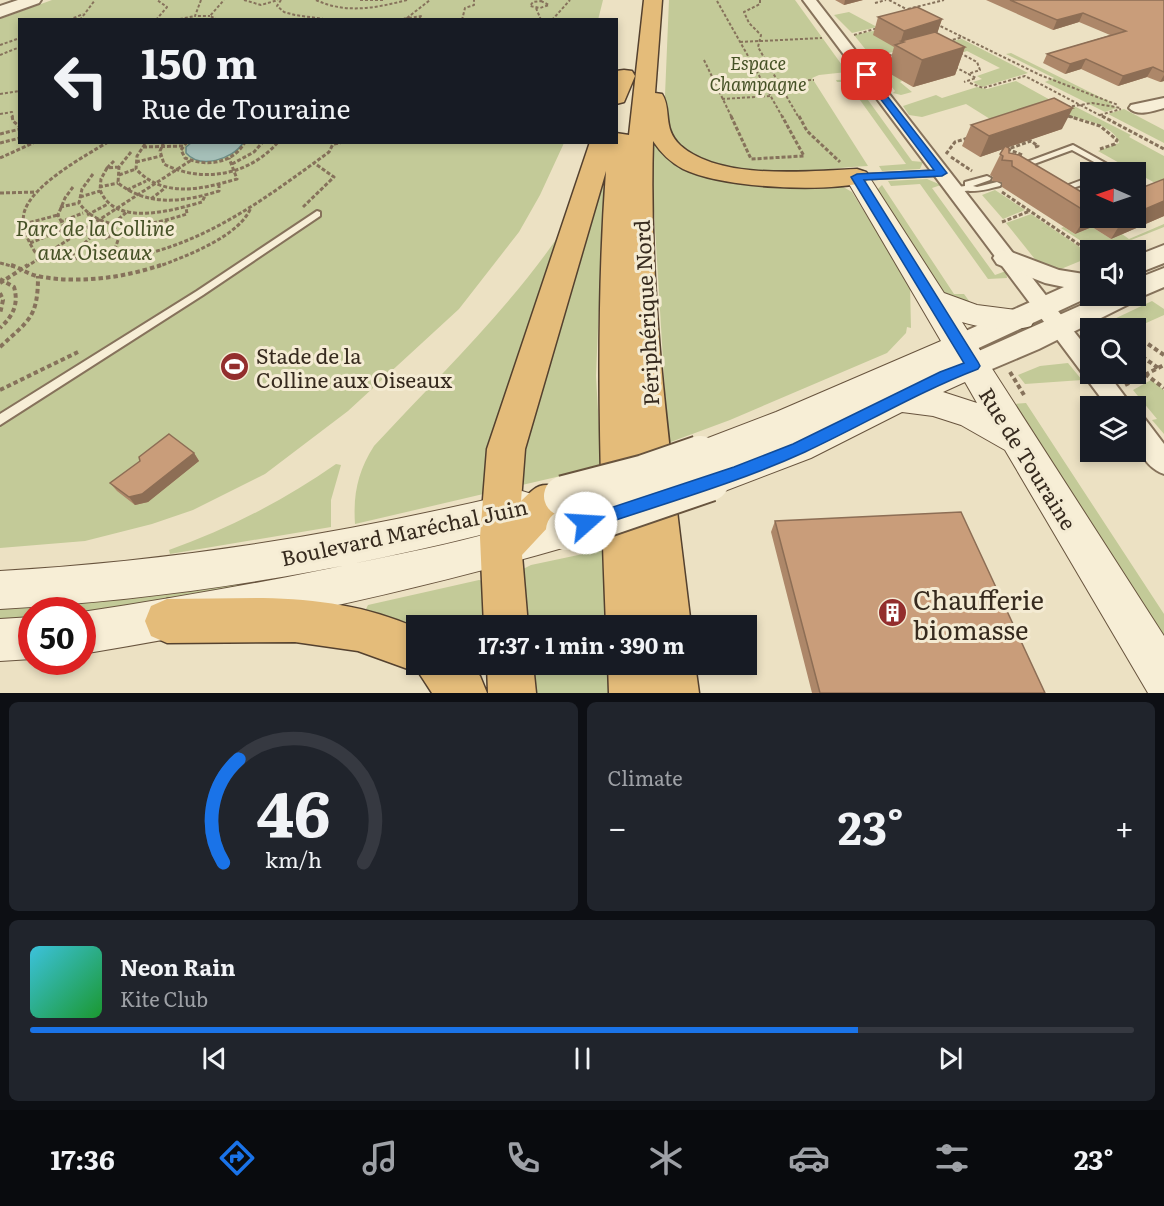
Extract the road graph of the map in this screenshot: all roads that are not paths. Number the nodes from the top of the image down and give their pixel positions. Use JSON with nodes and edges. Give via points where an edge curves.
{"nodes":[{"id":1,"x":33,"y":0,"type":"edge"},
{"id":2,"x":636,"y":0,"type":"edge"},
{"id":3,"x":653,"y":0,"type":"edge"},
{"id":4,"x":809,"y":0,"type":"edge"},
{"id":5,"x":0,"y":12,"type":"edge"},
{"id":6,"x":629,"y":69,"type":"edge"},
{"id":7,"x":1164,"y":103,"type":"edge"},
{"id":8,"x":1129,"y":108,"type":"road end"},
{"id":9,"x":601,"y":144,"type":"edge"},
{"id":10,"x":1100,"y":162,"type":"edge"},
{"id":11,"x":1010,"y":170,"type":"edge"},
{"id":12,"x":1022,"y":172,"type":"junction"},
{"id":13,"x":942,"y":173,"type":"junction"},
{"id":14,"x":1034,"y":174,"type":"edge"},
{"id":15,"x":857,"y":177,"type":"junction"},
{"id":16,"x":983,"y":177,"type":"road end"},
{"id":17,"x":1080,"y":182,"type":"edge"},
{"id":18,"x":1051,"y":185,"type":"edge"},
{"id":19,"x":996,"y":186,"type":"road end"},
{"id":20,"x":962,"y":189,"type":"junction"},
{"id":21,"x":317,"y":214,"type":"dead end"},
{"id":22,"x":1164,"y":253,"type":"edge"},
{"id":23,"x":1006,"y":258,"type":"junction"},
{"id":24,"x":1146,"y":261,"type":"edge"},
{"id":25,"x":1164,"y":276,"type":"edge"},
{"id":26,"x":1080,"y":283,"type":"edge"},
{"id":27,"x":1146,"y":285,"type":"edge"},
{"id":28,"x":1080,"y":292,"type":"edge"},
{"id":29,"x":932,"y":300,"type":"junction"},
{"id":30,"x":1087,"y":306,"type":"edge"},
{"id":31,"x":1042,"y":318,"type":"junction"},
{"id":32,"x":966,"y":355,"type":"junction"},
{"id":33,"x":1080,"y":358,"type":"edge"},
{"id":34,"x":918,"y":363,"type":"junction"},
{"id":35,"x":1106,"y":384,"type":"edge"},
{"id":36,"x":1119,"y":396,"type":"edge"},
{"id":37,"x":899,"y":399,"type":"junction"},
{"id":38,"x":0,"y":420,"type":"edge"},
{"id":39,"x":1146,"y":440,"type":"edge"},
{"id":40,"x":1020,"y":442,"type":"junction"},
{"id":41,"x":1164,"y":464,"type":"edge"},
{"id":42,"x":704,"y":469,"type":"junction"},
{"id":43,"x":559,"y":508,"type":"joint"},
{"id":44,"x":502,"y":530,"type":"junction"},
{"id":45,"x":0,"y":590,"type":"edge"},
{"id":46,"x":505,"y":615,"type":"edge"},
{"id":47,"x":627,"y":615,"type":"edge"},
{"id":48,"x":668,"y":615,"type":"edge"},
{"id":49,"x":167,"y":621,"type":"junction"},
{"id":50,"x":96,"y":631,"type":"edge"},
{"id":51,"x":18,"y":639,"type":"edge"},
{"id":52,"x":0,"y":640,"type":"edge"},
{"id":53,"x":406,"y":646,"type":"edge"},
{"id":54,"x":447,"y":675,"type":"edge"},
{"id":55,"x":511,"y":675,"type":"edge"},
{"id":56,"x":632,"y":675,"type":"edge"},
{"id":57,"x":673,"y":675,"type":"edge"},
{"id":58,"x":1164,"y":677,"type":"edge"},
{"id":59,"x":462,"y":693,"type":"edge"},
{"id":60,"x":512,"y":693,"type":"edge"},
{"id":61,"x":633,"y":693,"type":"edge"},
{"id":62,"x":675,"y":693,"type":"edge"}],
"edges":[{"from":1,"to":5,"type":"street"},
{"from":2,"to":6,"type":"highway","name":"Périphérique Nord"},
{"from":3,"to":6,"type":"highway","name":"Périphérique Nord"},
{"from":4,"to":13,"type":"street"},
{"from":6,"to":15,"type":"highway","via":[[654,95],[657,131],[672,150],[693,164],[754,178]]},
{"from":6,"to":47,"type":"highway","name":"Périphérique Nord","via":[[617,192],[615,304]]},
{"from":6,"to":48,"type":"highway","name":"Périphérique Nord","via":[[640,166],[646,364]]},
{"from":7,"to":8,"type":"street"},
{"from":9,"to":44,"type":"highway","via":[[506,449],[501,485]]},
{"from":10,"to":12,"type":"lane","via":[[1073,147],[1020,166]]},
{"from":11,"to":12,"type":"lane"},
{"from":12,"to":14,"type":"lane"},
{"from":13,"to":15,"type":"lane"},
{"from":13,"to":20,"type":"street"},
{"from":15,"to":29,"type":"main road","name":"Rue de Touraine"},
{"from":16,"to":20,"type":"lane"},
{"from":17,"to":18,"type":"lane","via":[[1060,190]]},
{"from":19,"to":20,"type":"lane"},
{"from":20,"to":23,"type":"street"},
{"from":21,"to":38,"type":"lane"},
{"from":22,"to":24,"type":"street"},
{"from":23,"to":26,"type":"street"},
{"from":23,"to":31,"type":"street"},
{"from":25,"to":27,"type":"street"},
{"from":28,"to":31,"type":"street"},
{"from":29,"to":31,"type":"main road","via":[[974,315]]},
{"from":29,"to":32,"type":"main road","name":"Rue de Touraine"},
{"from":29,"to":34,"type":"main road"},
{"from":30,"to":31,"type":"street"},
{"from":31,"to":32,"type":"street"},
{"from":31,"to":32,"type":"street","via":[[1005,354]]},
{"from":31,"to":33,"type":"street"},
{"from":32,"to":34,"type":"main road"},
{"from":32,"to":37,"type":"main road","via":[[945,376]]},
{"from":32,"to":40,"type":"main road","name":"Rue de Touraine"},
{"from":34,"to":42,"type":"main road","via":[[788,422]]},
{"from":35,"to":36,"type":"street"},
{"from":37,"to":40,"type":"main road","via":[[955,407]]},
{"from":37,"to":42,"type":"main road","via":[[798,448]]},
{"from":39,"to":41,"type":"street"},
{"from":40,"to":58,"type":"main road","name":"Rue de Touraine"},
{"from":42,"to":43,"type":"main road","bridge":true},
{"from":43,"to":44,"type":"highway"},
{"from":44,"to":45,"type":"main road","name":"Boulevard Maréchal Juin","via":[[393,538],[96,584]]},
{"from":44,"to":46,"type":"highway","via":[[500,572]]},
{"from":44,"to":49,"type":"main road","name":"Boulevard Maréchal Juin","via":[[384,577]]},
{"from":49,"to":50,"type":"main road","name":"Boulevard Maréchal Juin"},
{"from":49,"to":53,"type":"highway","via":[[332,625],[380,635]]},
{"from":51,"to":52,"type":"main road"},
{"from":54,"to":59,"type":"highway"},
{"from":55,"to":60,"type":"highway"},
{"from":56,"to":61,"type":"highway"},
{"from":57,"to":62,"type":"highway"}]}
